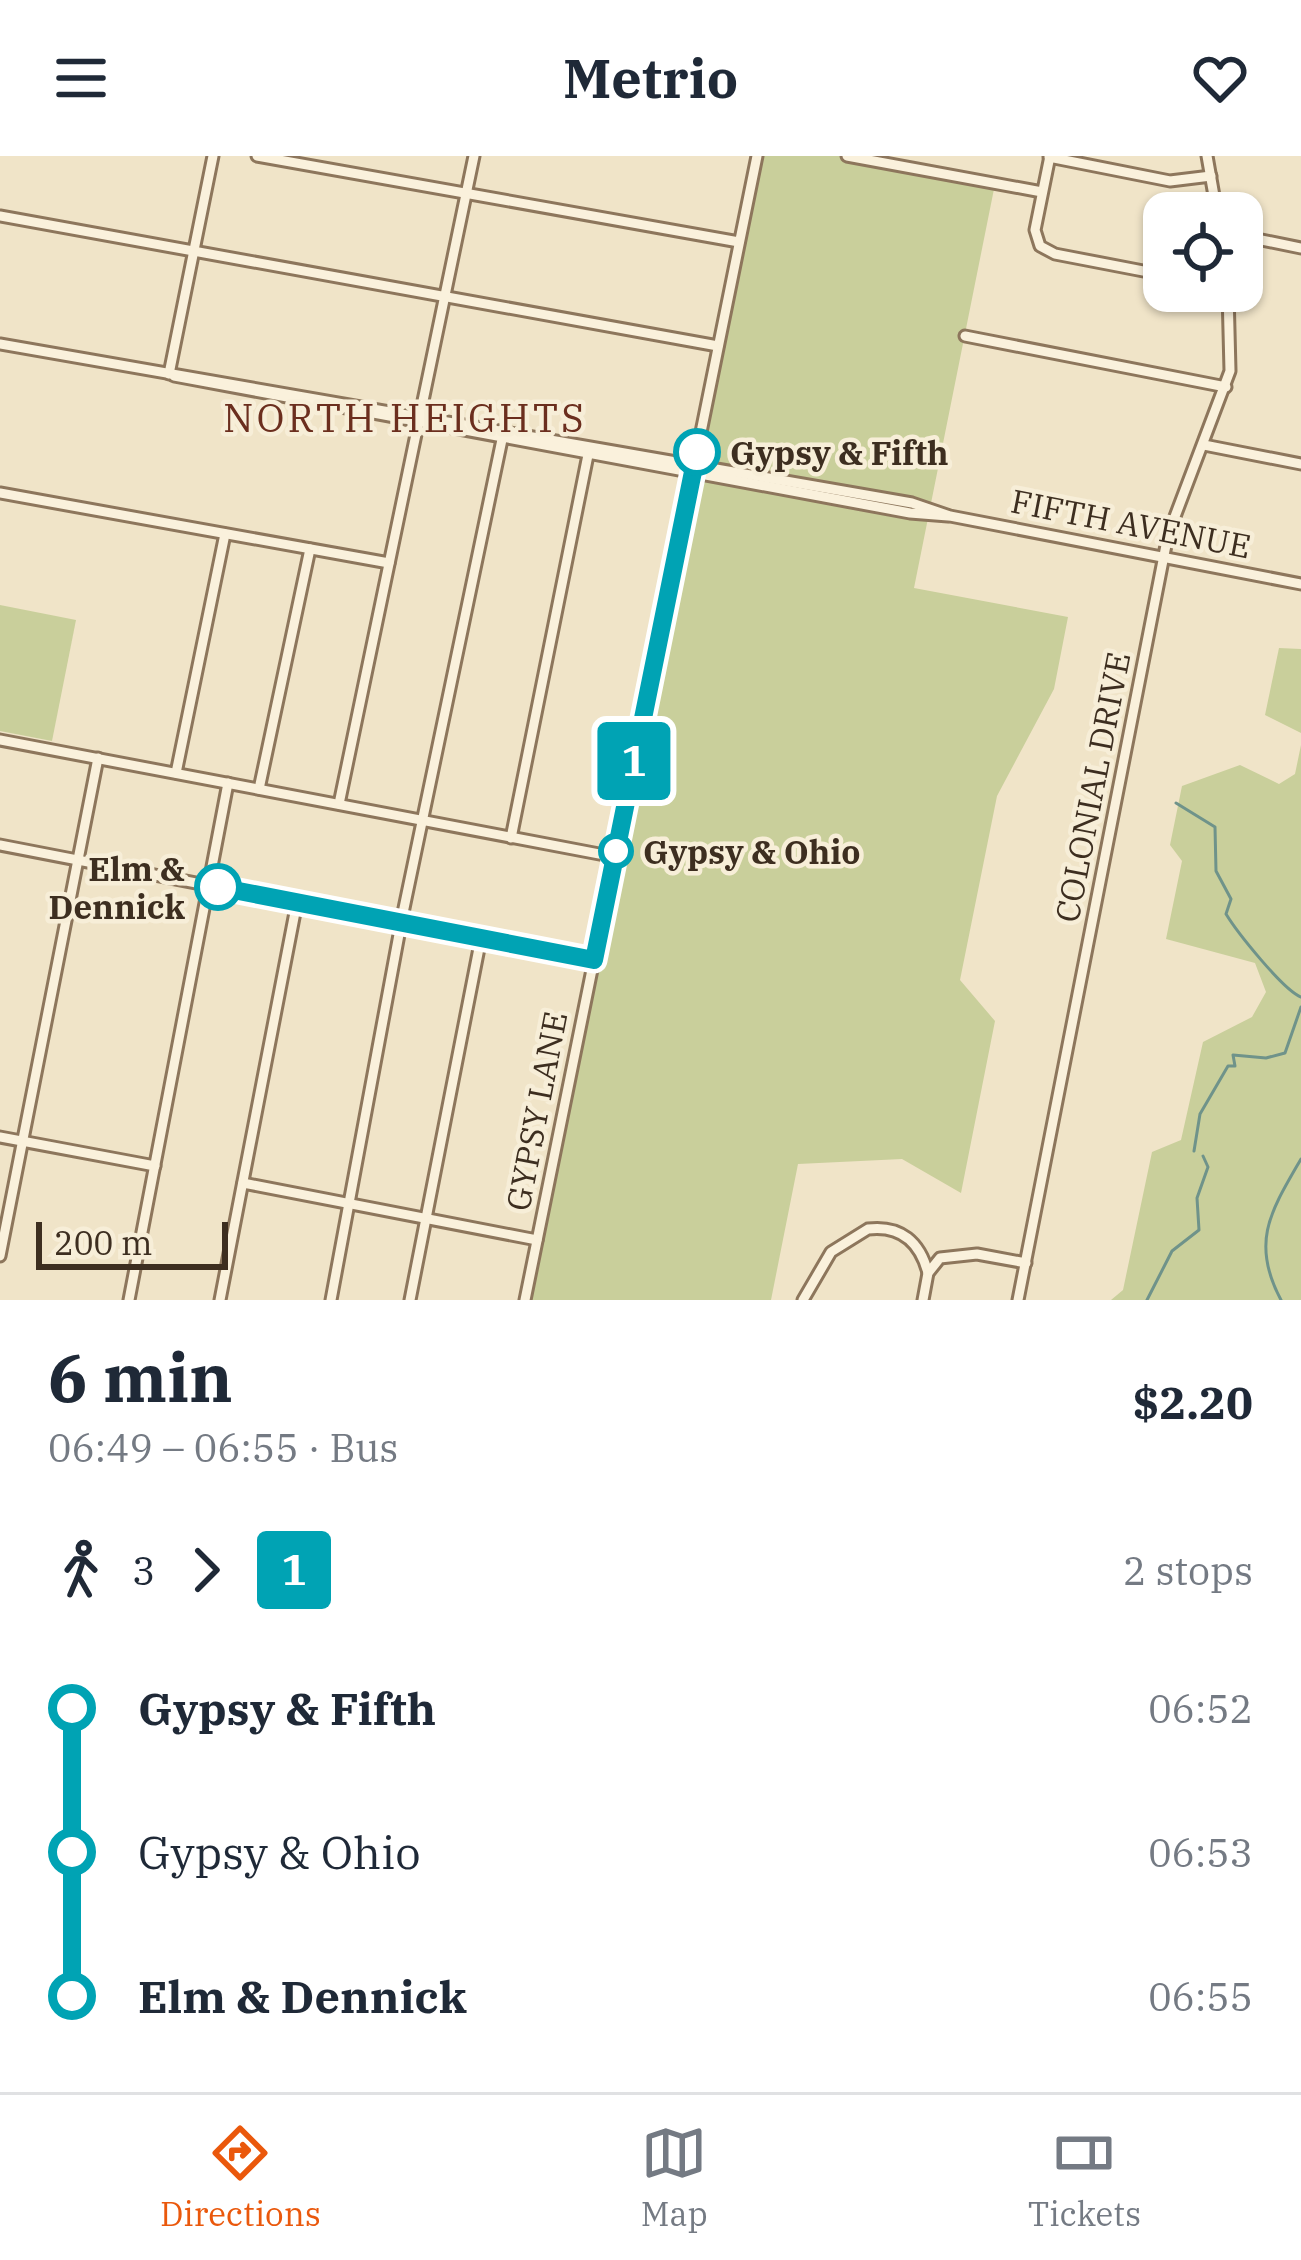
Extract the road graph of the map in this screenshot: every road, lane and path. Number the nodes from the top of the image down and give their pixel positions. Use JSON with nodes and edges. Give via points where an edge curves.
{"nodes":[{"id":1,"x":213,"y":156,"type":"edge"},
{"id":2,"x":257,"y":156,"type":"edge"},
{"id":3,"x":474,"y":156,"type":"edge"},
{"id":4,"x":757,"y":156,"type":"edge"},
{"id":5,"x":847,"y":156,"type":"edge"},
{"id":6,"x":1207,"y":156,"type":"edge"},
{"id":7,"x":1050,"y":157,"type":"edge"},
{"id":8,"x":1210,"y":176,"type":"junction"},
{"id":9,"x":1042,"y":192,"type":"junction"},
{"id":10,"x":1213,"y":192,"type":"edge"},
{"id":11,"x":466,"y":194,"type":"junction"},
{"id":12,"x":0,"y":216,"type":"edge"},
{"id":13,"x":1263,"y":240,"type":"edge"},
{"id":14,"x":739,"y":242,"type":"junction"},
{"id":15,"x":1301,"y":248,"type":"edge"},
{"id":16,"x":194,"y":251,"type":"junction"},
{"id":17,"x":1143,"y":271,"type":"edge"},
{"id":18,"x":444,"y":296,"type":"junction"},
{"id":19,"x":1230,"y":312,"type":"edge"},
{"id":20,"x":965,"y":336,"type":"dead end"},
{"id":21,"x":0,"y":344,"type":"edge"},
{"id":22,"x":718,"y":346,"type":"junction"},
{"id":23,"x":169,"y":374,"type":"junction"},
{"id":24,"x":1226,"y":387,"type":"junction"},
{"id":25,"x":419,"y":419,"type":"junction"},
{"id":26,"x":503,"y":435,"type":"junction"},
{"id":27,"x":1204,"y":445,"type":"junction"},
{"id":28,"x":589,"y":450,"type":"junction"},
{"id":29,"x":1301,"y":464,"type":"edge"},
{"id":30,"x":693,"y":468,"type":"junction"},
{"id":31,"x":0,"y":493,"type":"edge"},
{"id":32,"x":225,"y":533,"type":"junction"},
{"id":33,"x":310,"y":549,"type":"junction"},
{"id":34,"x":1164,"y":555,"type":"junction"},
{"id":35,"x":389,"y":563,"type":"junction"},
{"id":36,"x":1301,"y":584,"type":"edge"},
{"id":37,"x":0,"y":740,"type":"edge"},
{"id":38,"x":98,"y":758,"type":"junction"},
{"id":39,"x":176,"y":773,"type":"junction"},
{"id":40,"x":228,"y":783,"type":"junction"},
{"id":41,"x":259,"y":789,"type":"junction"},
{"id":42,"x":339,"y":804,"type":"junction"},
{"id":43,"x":423,"y":821,"type":"junction"},
{"id":44,"x":511,"y":838,"type":"junction"},
{"id":45,"x":0,"y":845,"type":"edge"},
{"id":46,"x":615,"y":857,"type":"junction"},
{"id":47,"x":78,"y":861,"type":"junction"},
{"id":48,"x":208,"y":886,"type":"junction"},
{"id":49,"x":297,"y":902,"type":"junction"},
{"id":50,"x":401,"y":922,"type":"junction"},
{"id":51,"x":481,"y":938,"type":"junction"},
{"id":52,"x":594,"y":960,"type":"junction"},
{"id":53,"x":0,"y":1137,"type":"edge"},
{"id":54,"x":22,"y":1141,"type":"junction"},
{"id":55,"x":155,"y":1166,"type":"junction"},
{"id":56,"x":242,"y":1184,"type":"junction"},
{"id":57,"x":348,"y":1204,"type":"junction"},
{"id":58,"x":426,"y":1218,"type":"junction"},
{"id":59,"x":537,"y":1240,"type":"junction"},
{"id":60,"x":921,"y":1251,"type":"junction"},
{"id":61,"x":0,"y":1256,"type":"edge"},
{"id":62,"x":940,"y":1258,"type":"junction"},
{"id":63,"x":1026,"y":1263,"type":"junction"},
{"id":64,"x":928,"y":1273,"type":"junction"},
{"id":65,"x":130,"y":1300,"type":"edge"},
{"id":66,"x":220,"y":1300,"type":"edge"},
{"id":67,"x":331,"y":1300,"type":"edge"},
{"id":68,"x":410,"y":1300,"type":"edge"},
{"id":69,"x":525,"y":1300,"type":"edge"},
{"id":70,"x":803,"y":1300,"type":"edge"},
{"id":71,"x":923,"y":1300,"type":"edge"},
{"id":72,"x":1018,"y":1300,"type":"edge"}],
"edges":[{"from":1,"to":16,"type":"street"},
{"from":2,"to":11,"type":"street"},
{"from":3,"to":11,"type":"street"},
{"from":4,"to":14,"type":"street","name":"GYPSY LANE"},
{"from":5,"to":9,"type":"street"},
{"from":6,"to":8,"type":"street"},
{"from":7,"to":8,"type":"street","via":[[1170,181]]},
{"from":7,"to":9,"type":"street"},
{"from":8,"to":10,"type":"street"},
{"from":9,"to":17,"type":"street","via":[[1035,230],[1045,250]]},
{"from":11,"to":14,"type":"street"},
{"from":11,"to":18,"type":"street"},
{"from":12,"to":16,"type":"street"},
{"from":13,"to":15,"type":"street"},
{"from":14,"to":22,"type":"street","name":"GYPSY LANE"},
{"from":16,"to":18,"type":"street"},
{"from":16,"to":23,"type":"street"},
{"from":18,"to":22,"type":"street"},
{"from":18,"to":25,"type":"street"},
{"from":19,"to":24,"type":"street","name":"COLONIAL DRIVE"},
{"from":20,"to":24,"type":"street"},
{"from":21,"to":23,"type":"street","name":"FIFTH AVENUE"},
{"from":22,"to":30,"type":"street","name":"GYPSY LANE"},
{"from":23,"to":25,"type":"street","name":"FIFTH AVENUE"},
{"from":24,"to":27,"type":"street","name":"COLONIAL DRIVE"},
{"from":25,"to":26,"type":"street","name":"FIFTH AVENUE"},
{"from":25,"to":35,"type":"street"},
{"from":26,"to":28,"type":"street","name":"FIFTH AVENUE"},
{"from":26,"to":43,"type":"street"},
{"from":27,"to":29,"type":"street"},
{"from":27,"to":34,"type":"street","name":"COLONIAL DRIVE"},
{"from":28,"to":30,"type":"street","name":"FIFTH AVENUE"},
{"from":28,"to":44,"type":"street"},
{"from":30,"to":34,"type":"street","name":"FIFTH AVENUE"},
{"from":30,"to":46,"type":"street","name":"GYPSY LANE"},
{"from":31,"to":32,"type":"street"},
{"from":32,"to":33,"type":"street"},
{"from":32,"to":39,"type":"street"},
{"from":33,"to":35,"type":"street"},
{"from":33,"to":41,"type":"street"},
{"from":34,"to":36,"type":"street","name":"FIFTH AVENUE"},
{"from":34,"to":63,"type":"street","name":"COLONIAL DRIVE"},
{"from":35,"to":42,"type":"street"},
{"from":37,"to":38,"type":"street"},
{"from":38,"to":39,"type":"street"},
{"from":38,"to":47,"type":"street"},
{"from":39,"to":40,"type":"street"},
{"from":40,"to":41,"type":"street"},
{"from":40,"to":48,"type":"street"},
{"from":41,"to":42,"type":"street"},
{"from":42,"to":43,"type":"street"},
{"from":43,"to":44,"type":"street"},
{"from":43,"to":50,"type":"street"},
{"from":44,"to":46,"type":"street"},
{"from":45,"to":47,"type":"street"},
{"from":46,"to":52,"type":"street","name":"GYPSY LANE"},
{"from":47,"to":48,"type":"street"},
{"from":47,"to":54,"type":"street"},
{"from":48,"to":49,"type":"street"},
{"from":48,"to":55,"type":"street"},
{"from":49,"to":50,"type":"street"},
{"from":49,"to":56,"type":"street"},
{"from":50,"to":51,"type":"street"},
{"from":50,"to":57,"type":"street"},
{"from":51,"to":52,"type":"street"},
{"from":51,"to":58,"type":"street"},
{"from":52,"to":59,"type":"street","name":"GYPSY LANE"},
{"from":53,"to":54,"type":"street"},
{"from":54,"to":55,"type":"street"},
{"from":54,"to":61,"type":"street"},
{"from":55,"to":65,"type":"street"},
{"from":56,"to":57,"type":"street"},
{"from":56,"to":66,"type":"street"},
{"from":57,"to":58,"type":"street"},
{"from":57,"to":67,"type":"street"},
{"from":58,"to":59,"type":"street"},
{"from":58,"to":68,"type":"street"},
{"from":59,"to":69,"type":"street","name":"GYPSY LANE"},
{"from":60,"to":62,"type":"street"},
{"from":60,"to":64,"type":"street"},
{"from":60,"to":70,"type":"street","via":[[896,1231],[862,1231],[822,1262]]},
{"from":62,"to":63,"type":"street","via":[[976,1254]]},
{"from":62,"to":64,"type":"street"},
{"from":63,"to":72,"type":"street","name":"COLONIAL DRIVE"},
{"from":64,"to":71,"type":"street"}]}
